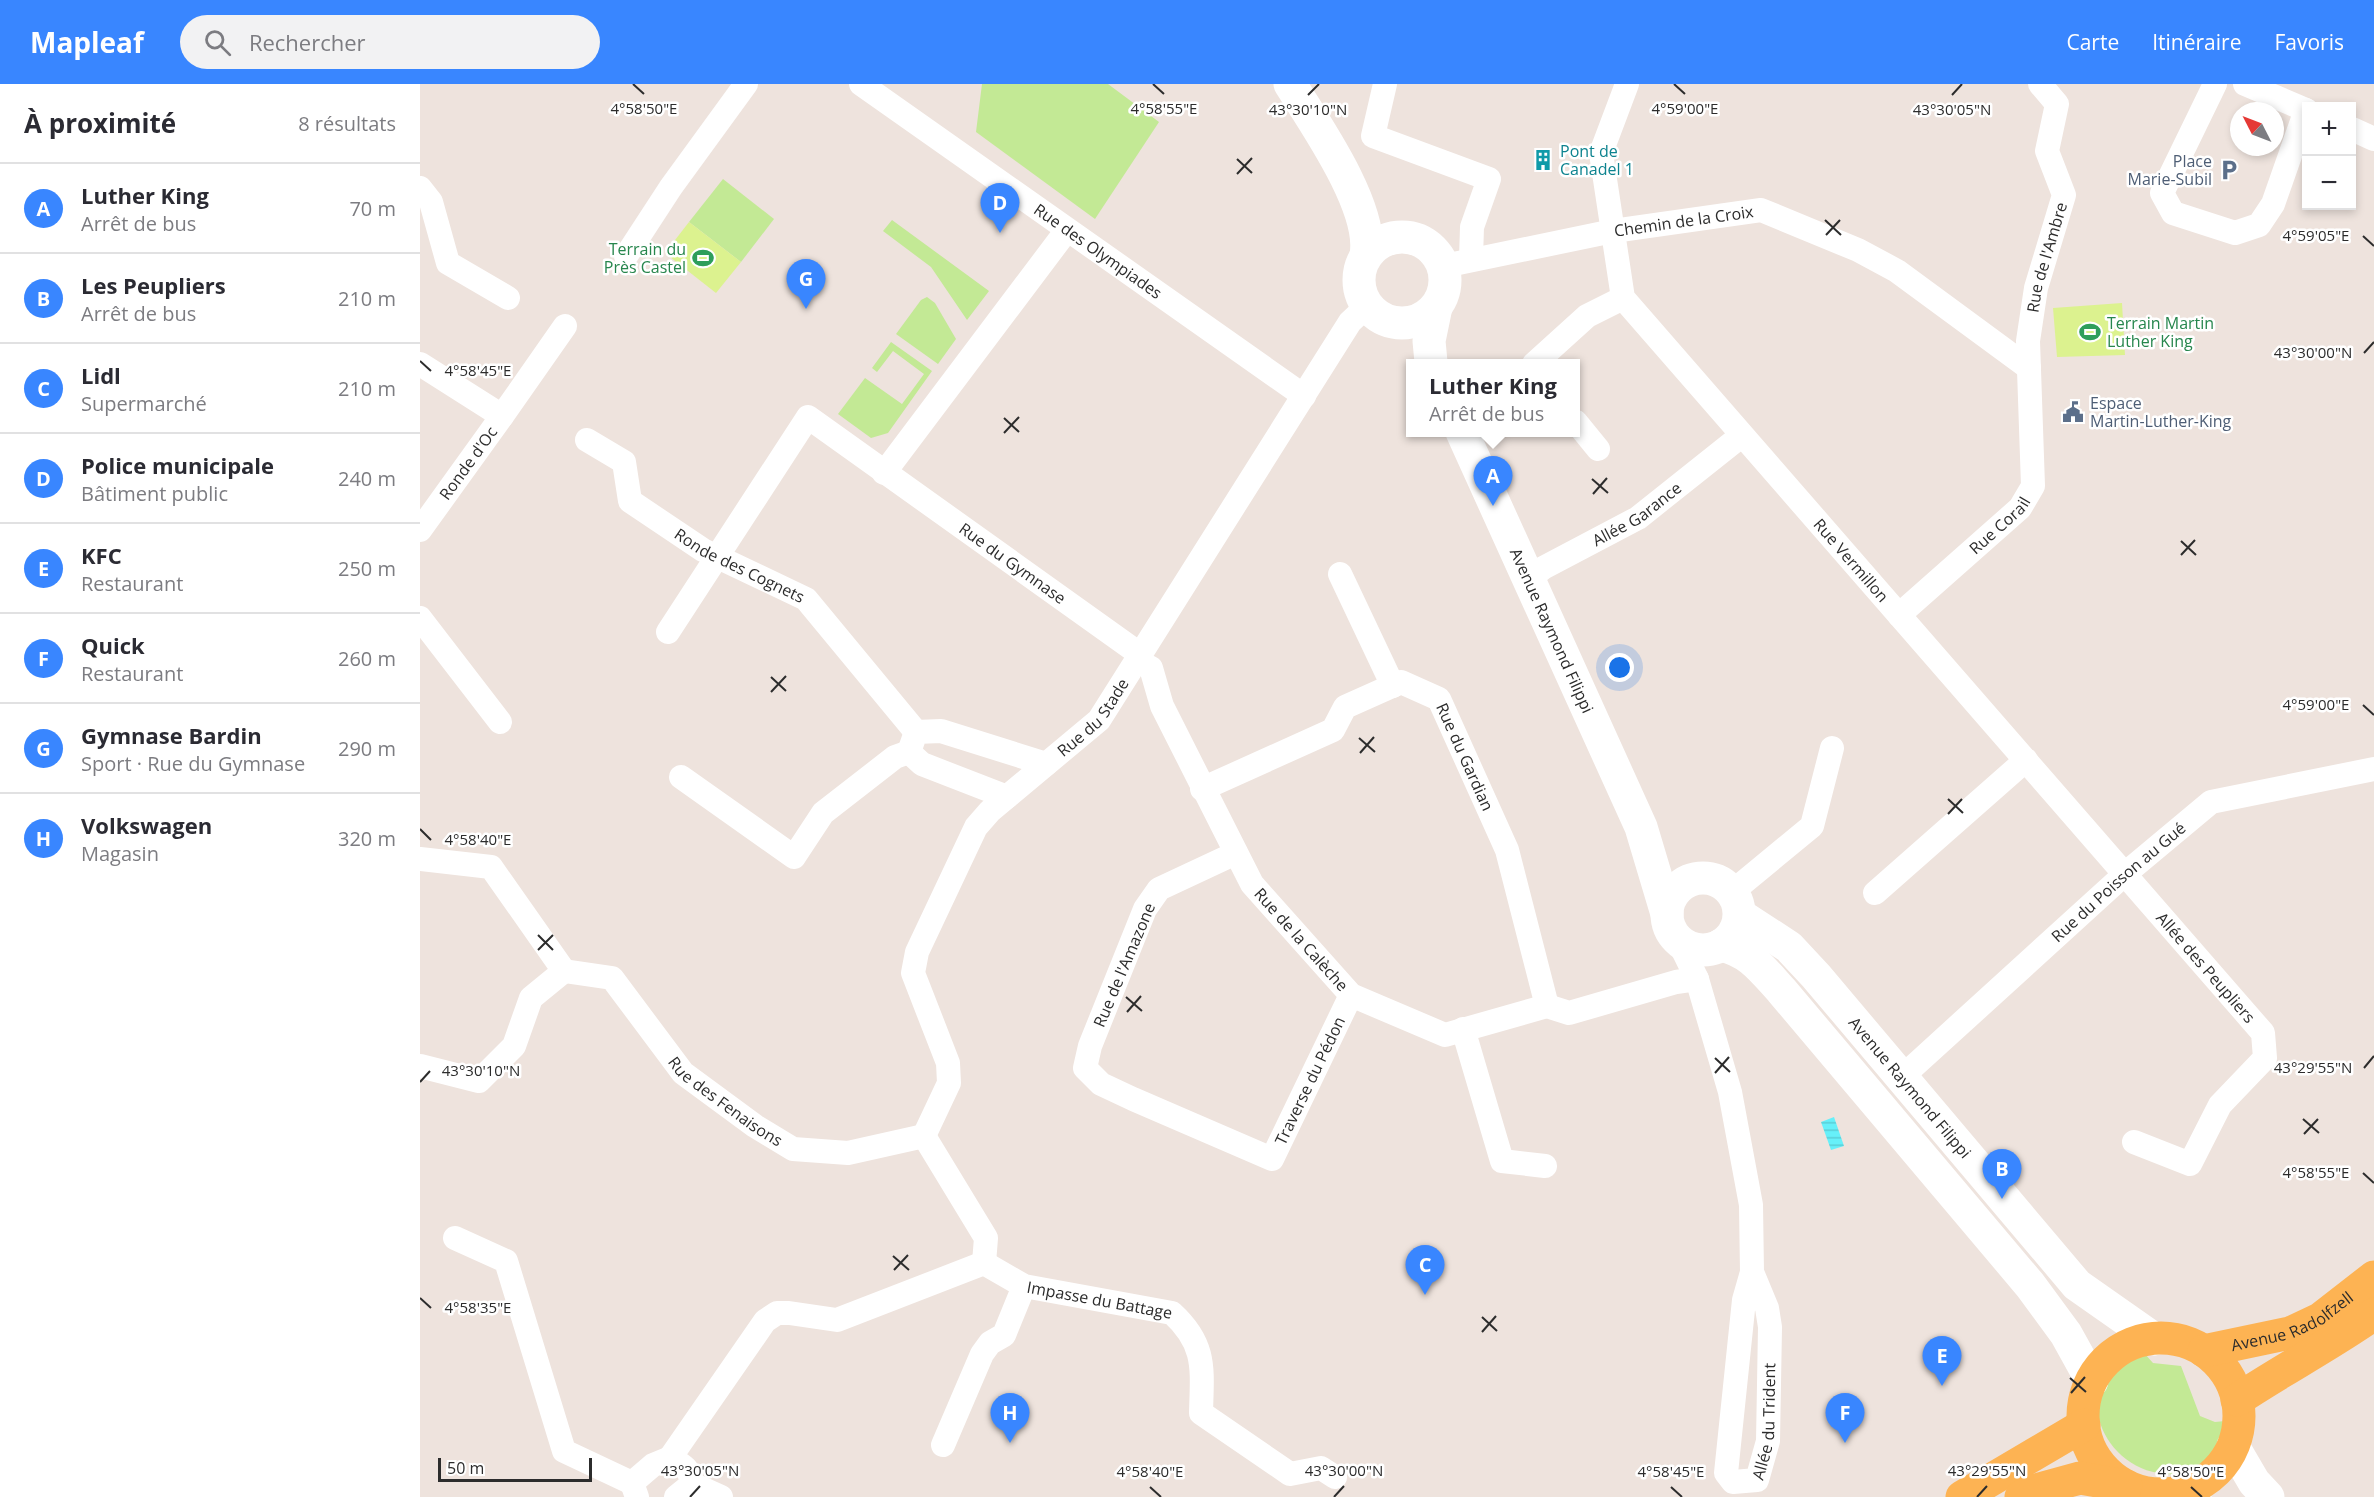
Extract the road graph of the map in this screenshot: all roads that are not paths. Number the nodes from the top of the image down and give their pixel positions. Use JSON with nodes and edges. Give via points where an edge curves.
{"nodes":[{"id":1,"x":746,"y":84,"type":"edge"},
{"id":2,"x":861,"y":84,"type":"edge"},
{"id":3,"x":1290,"y":84,"type":"edge"},
{"id":4,"x":1385,"y":84,"type":"edge"},
{"id":5,"x":1627,"y":84,"type":"edge"},
{"id":6,"x":2040,"y":84,"type":"edge"},
{"id":7,"x":2215,"y":84,"type":"edge"},
{"id":8,"x":2245,"y":84,"type":"edge"},
{"id":9,"x":2302,"y":108,"type":"edge"},
{"id":10,"x":2302,"y":121,"type":"edge"},
{"id":11,"x":2356,"y":131,"type":"edge"},
{"id":12,"x":2374,"y":139,"type":"edge"},
{"id":13,"x":420,"y":188,"type":"edge"},
{"id":14,"x":1358,"y":201,"type":"junction"},
{"id":15,"x":1067,"y":230,"type":"junction"},
{"id":16,"x":1614,"y":231,"type":"junction"},
{"id":17,"x":1403,"y":236,"type":"junction"},
{"id":18,"x":1366,"y":255,"type":"junction"},
{"id":19,"x":626,"y":256,"type":"dead end"},
{"id":20,"x":1457,"y":263,"type":"junction"},
{"id":21,"x":508,"y":298,"type":"dead end"},
{"id":22,"x":1623,"y":298,"type":"junction"},
{"id":23,"x":1367,"y":306,"type":"junction"},
{"id":24,"x":1436,"y":307,"type":"junction"},
{"id":25,"x":1397,"y":323,"type":"junction"},
{"id":26,"x":565,"y":326,"type":"dead end"},
{"id":27,"x":1429,"y":359,"type":"edge"},
{"id":28,"x":1431,"y":359,"type":"edge"},
{"id":29,"x":1539,"y":359,"type":"edge"},
{"id":30,"x":420,"y":364,"type":"edge"},
{"id":31,"x":2029,"y":368,"type":"junction"},
{"id":32,"x":1304,"y":396,"type":"junction"},
{"id":33,"x":502,"y":416,"type":"junction"},
{"id":34,"x":1580,"y":428,"type":"edge"},
{"id":35,"x":1741,"y":436,"type":"junction"},
{"id":36,"x":1464,"y":437,"type":"edge"},
{"id":37,"x":587,"y":440,"type":"dead end"},
{"id":38,"x":1598,"y":449,"type":"dead end"},
{"id":39,"x":884,"y":473,"type":"junction"},
{"id":40,"x":420,"y":530,"type":"edge"},
{"id":41,"x":718,"y":558,"type":"junction"},
{"id":42,"x":1340,"y":574,"type":"dead end"},
{"id":43,"x":1527,"y":581,"type":"junction"},
{"id":44,"x":1899,"y":615,"type":"junction"},
{"id":45,"x":420,"y":618,"type":"edge"},
{"id":46,"x":668,"y":632,"type":"dead end"},
{"id":47,"x":1140,"y":658,"type":"junction"},
{"id":48,"x":1393,"y":686,"type":"junction"},
{"id":49,"x":500,"y":722,"type":"dead end"},
{"id":50,"x":912,"y":742,"type":"junction"},
{"id":51,"x":1832,"y":748,"type":"dead end"},
{"id":52,"x":2026,"y":760,"type":"junction"},
{"id":53,"x":1046,"y":764,"type":"junction"},
{"id":54,"x":2374,"y":769,"type":"edge"},
{"id":55,"x":681,"y":777,"type":"dead end"},
{"id":56,"x":1202,"y":789,"type":"junction"},
{"id":57,"x":1007,"y":796,"type":"junction"},
{"id":58,"x":1641,"y":827,"type":"junction"},
{"id":59,"x":1236,"y":853,"type":"junction"},
{"id":60,"x":420,"y":859,"type":"edge"},
{"id":61,"x":2126,"y":873,"type":"junction"},
{"id":62,"x":1699,"y":878,"type":"junction"},
{"id":63,"x":1875,"y":893,"type":"dead end"},
{"id":64,"x":1736,"y":904,"type":"junction"},
{"id":65,"x":1673,"y":928,"type":"junction"},
{"id":66,"x":1717,"y":947,"type":"junction"},
{"id":67,"x":564,"y":971,"type":"junction"},
{"id":68,"x":1697,"y":979,"type":"junction"},
{"id":69,"x":1351,"y":995,"type":"junction"},
{"id":70,"x":1547,"y":1006,"type":"junction"},
{"id":71,"x":1463,"y":1029,"type":"junction"},
{"id":72,"x":420,"y":1066,"type":"edge"},
{"id":73,"x":1903,"y":1076,"type":"junction"},
{"id":74,"x":1133,"y":1099,"type":"joint"},
{"id":75,"x":924,"y":1136,"type":"junction"},
{"id":76,"x":2134,"y":1142,"type":"dead end"},
{"id":77,"x":1545,"y":1166,"type":"dead end"},
{"id":78,"x":455,"y":1238,"type":"dead end"},
{"id":79,"x":984,"y":1263,"type":"junction"},
{"id":80,"x":1752,"y":1272,"type":"junction"},
{"id":81,"x":2374,"y":1277,"type":"edge"},
{"id":82,"x":1024,"y":1286,"type":"junction"},
{"id":83,"x":2374,"y":1314,"type":"edge"},
{"id":84,"x":2154,"y":1339,"type":"junction"},
{"id":85,"x":2204,"y":1351,"type":"junction"},
{"id":86,"x":2092,"y":1381,"type":"junction"},
{"id":87,"x":2237,"y":1400,"type":"junction"},
{"id":88,"x":2084,"y":1425,"type":"junction"},
{"id":89,"x":943,"y":1445,"type":"dead end"},
{"id":90,"x":2233,"y":1446,"type":"junction"},
{"id":91,"x":670,"y":1458,"type":"junction"},
{"id":92,"x":1335,"y":1478,"type":"dead end"},
{"id":93,"x":2126,"y":1486,"type":"junction"},
{"id":94,"x":635,"y":1490,"type":"edge"},
{"id":95,"x":684,"y":1491,"type":"edge"},
{"id":96,"x":2187,"y":1494,"type":"edge"},
{"id":97,"x":721,"y":1497,"type":"edge"},
{"id":98,"x":1962,"y":1497,"type":"edge"},
{"id":99,"x":2021,"y":1497,"type":"edge"},
{"id":100,"x":2268,"y":1497,"type":"edge"}],
"edges":[{"from":1,"to":19,"type":"street"},
{"from":2,"to":15,"type":"street","name":"Rue des Olympiades"},
{"from":3,"to":14,"type":"main road"},
{"from":4,"to":20,"type":"street","via":[[1374,136],[1489,179]]},
{"from":5,"to":16,"type":"street","via":[[1601,153]]},
{"from":6,"to":31,"type":"street","name":"Rue de l'Ambre","via":[[2058,104],[2047,151],[2064,195],[2036,288],[2028,341]]},
{"from":7,"to":10,"type":"street","via":[[2162,193],[2173,213],[2235,233],[2259,225],[2273,204]]},
{"from":8,"to":9,"type":"street"},
{"from":11,"to":12,"type":"street"},
{"from":13,"to":21,"type":"street","via":[[431,202],[448,263]]},
{"from":14,"to":17,"type":"main road"},
{"from":14,"to":18,"type":"main road","via":[[1366,228]]},
{"from":15,"to":32,"type":"street","name":"Rue des Olympiades"},
{"from":15,"to":39,"type":"street"},
{"from":16,"to":20,"type":"street","name":"Chemin de la Croix"},
{"from":16,"to":22,"type":"street"},
{"from":16,"to":31,"type":"street","name":"Chemin de la Croix","via":[[1761,210],[1898,271]]},
{"from":17,"to":18,"type":"main road","via":[[1389,238]]},
{"from":17,"to":20,"type":"main road","via":[[1428,244]]},
{"from":18,"to":23,"type":"main road","via":[[1358,281]]},
{"from":20,"to":24,"type":"main road"},
{"from":22,"to":29,"type":"street","via":[[1587,316]]},
{"from":22,"to":35,"type":"street","name":"Rue Vermillon"},
{"from":23,"to":25,"type":"main road","via":[[1375,314]]},
{"from":23,"to":32,"type":"street","name":"Rue du Stade","via":[[1350,322]]},
{"from":24,"to":25,"type":"main road","via":[[1412,322]]},
{"from":24,"to":28,"type":"main road","via":[[1429,341]]},
{"from":25,"to":27,"type":"main road"},
{"from":26,"to":33,"type":"street"},
{"from":30,"to":33,"type":"street","name":"Ronde d'Oc"},
{"from":31,"to":44,"type":"street","name":"Rue Corail","via":[[2033,486],[2020,507]]},
{"from":32,"to":47,"type":"street","name":"Rue du Stade"},
{"from":33,"to":40,"type":"street","name":"Ronde d'Oc"},
{"from":34,"to":38,"type":"street"},
{"from":35,"to":43,"type":"street","name":"Allée Garance","via":[[1638,518],[1543,568]]},
{"from":35,"to":44,"type":"street","name":"Rue Vermillon"},
{"from":36,"to":43,"type":"main road","name":"Avenue Raymond Filippi"},
{"from":37,"to":41,"type":"street","name":"Ronde des Cognets","via":[[624,462],[630,501]]},
{"from":39,"to":41,"type":"street","name":"Rue du Gymnase","via":[[808,417]]},
{"from":39,"to":47,"type":"street","name":"Rue du Gymnase"},
{"from":41,"to":46,"type":"street"},
{"from":41,"to":50,"type":"street","name":"Ronde des Cognets","via":[[806,599]]},
{"from":42,"to":48,"type":"street"},
{"from":43,"to":58,"type":"main road","name":"Avenue Raymond Filippi"},
{"from":44,"to":52,"type":"street","name":"Rue Vermillon"},
{"from":45,"to":49,"type":"street"},
{"from":47,"to":53,"type":"street","name":"Rue du Stade","via":[[1099,720]]},
{"from":47,"to":56,"type":"street","name":"Rue de la Calèche","via":[[1151,668],[1162,706]]},
{"from":48,"to":56,"type":"street","via":[[1345,707],[1333,730]]},
{"from":48,"to":70,"type":"street","name":"Rue du Gardian","via":[[1401,682],[1439,699],[1507,850]]},
{"from":50,"to":53,"type":"street","via":[[941,731]]},
{"from":50,"to":55,"type":"street","via":[[824,813],[794,857]]},
{"from":50,"to":57,"type":"street","name":"Ronde des Cognets","via":[[922,764]]},
{"from":51,"to":64,"type":"street","via":[[1812,826]]},
{"from":52,"to":61,"type":"street","name":"Rue Vermillon"},
{"from":52,"to":63,"type":"street"},
{"from":53,"to":57,"type":"street","name":"Rue du Stade"},
{"from":54,"to":61,"type":"street","name":"Rue du Poisson au Gué","via":[[2211,802]]},
{"from":56,"to":59,"type":"street","name":"Rue de la Calèche"},
{"from":57,"to":75,"type":"street","name":"Rue du Stade","via":[[976,827],[917,952],[913,973],[948,1063],[949,1083]]},
{"from":58,"to":62,"type":"main road","name":"Avenue Raymond Filippi","via":[[1680,867]]},
{"from":58,"to":65,"type":"main road","name":"Avenue Raymond Filippi"},
{"from":59,"to":69,"type":"street","name":"Rue de la Calèche","via":[[1252,884]]},
{"from":59,"to":74,"type":"street","name":"Rue de l'Amazone","via":[[1159,889],[1146,909],[1090,1046],[1085,1068],[1101,1084]]},
{"from":60,"to":67,"type":"street","via":[[491,867]]},
{"from":61,"to":73,"type":"street","name":"Rue du Poisson au Gué"},
{"from":61,"to":76,"type":"street","name":"Allée des Peupliers","via":[[2264,1033],[2265,1058],[2220,1105],[2190,1164]]},
{"from":62,"to":64,"type":"main road","via":[[1723,883]]},
{"from":62,"to":65,"type":"main road","via":[[1680,886],[1668,903]]},
{"from":64,"to":66,"type":"main road","via":[[1737,927]]},
{"from":64,"to":73,"type":"main road","name":"Avenue Raymond Filippi","via":[[1789,947]]},
{"from":65,"to":66,"type":"main road","via":[[1690,948]]},
{"from":65,"to":68,"type":"street","name":"Allée du Trident"},
{"from":66,"to":68,"type":"street","via":[[1701,965]]},
{"from":66,"to":86,"type":"main road","via":[[1739,949],[1754,959],[1781,990],[2030,1285],[2066,1334]]},
{"from":67,"to":72,"type":"street","via":[[531,998],[514,1046],[479,1081]]},
{"from":67,"to":75,"type":"street","name":"Rue des Fenaisons","via":[[612,978],[683,1073],[793,1149],[848,1153]]},
{"from":68,"to":70,"type":"street","name":"Rue de la Calèche","via":[[1569,1013]]},
{"from":68,"to":80,"type":"street","name":"Allée du Trident","via":[[1730,1092],[1751,1205]]},
{"from":69,"to":71,"type":"street","name":"Rue de la Calèche","via":[[1444,1035]]},
{"from":69,"to":74,"type":"street","name":"Traverse du Pédon","via":[[1272,1159]]},
{"from":70,"to":71,"type":"street","name":"Rue de la Calèche"},
{"from":71,"to":77,"type":"street","via":[[1502,1161]]},
{"from":73,"to":84,"type":"main road","name":"Avenue Raymond Filippi","via":[[2078,1286]]},
{"from":75,"to":79,"type":"street","via":[[986,1238]]},
{"from":78,"to":94,"type":"street","via":[[506,1261],[564,1451]]},
{"from":79,"to":82,"type":"street","name":"Impasse du Battage"},
{"from":79,"to":91,"type":"street","via":[[837,1320],[777,1313],[765,1321]]},
{"from":80,"to":80,"type":"street","name":"Allée du Trident","via":[[1744,1300],[1726,1473],[1733,1482],[1743,1483],[1757,1480],[1768,1442],[1770,1327],[1767,1308]]},
{"from":81,"to":85,"type":"main road","name":"Avenue Radolfzell","via":[[2320,1319],[2290,1333]]},
{"from":82,"to":89,"type":"street","via":[[1004,1335],[990,1343],[982,1354]]},
{"from":82,"to":92,"type":"street","name":"Impasse du Battage","via":[[1172,1313],[1189,1329],[1202,1363],[1201,1413],[1290,1474],[1321,1468]]},
{"from":83,"to":87,"type":"main road","name":"Avenue Radolfzell"},
{"from":84,"to":85,"type":"main road","via":[[2183,1341]]},
{"from":84,"to":86,"type":"main road","via":[[2121,1350],[2102,1365]]},
{"from":85,"to":87,"type":"main road","via":[[2226,1373]]},
{"from":86,"to":88,"type":"main road","via":[[2085,1398]]},
{"from":87,"to":90,"type":"main road","via":[[2239,1418]]},
{"from":88,"to":93,"type":"main road","via":[[2100,1465]]},
{"from":88,"to":98,"type":"main road"},
{"from":90,"to":96,"type":"main road","via":[[2211,1476]]},
{"from":90,"to":100,"type":"main road","via":[[2254,1482]]},
{"from":91,"to":94,"type":"street","via":[[653,1465]]},
{"from":91,"to":95,"type":"street","via":[[685,1465],[691,1474]]},
{"from":93,"to":96,"type":"main road","via":[[2151,1494]]},
{"from":93,"to":99,"type":"main road","via":[[2080,1478]]},
{"from":95,"to":97,"type":"street"}]}
